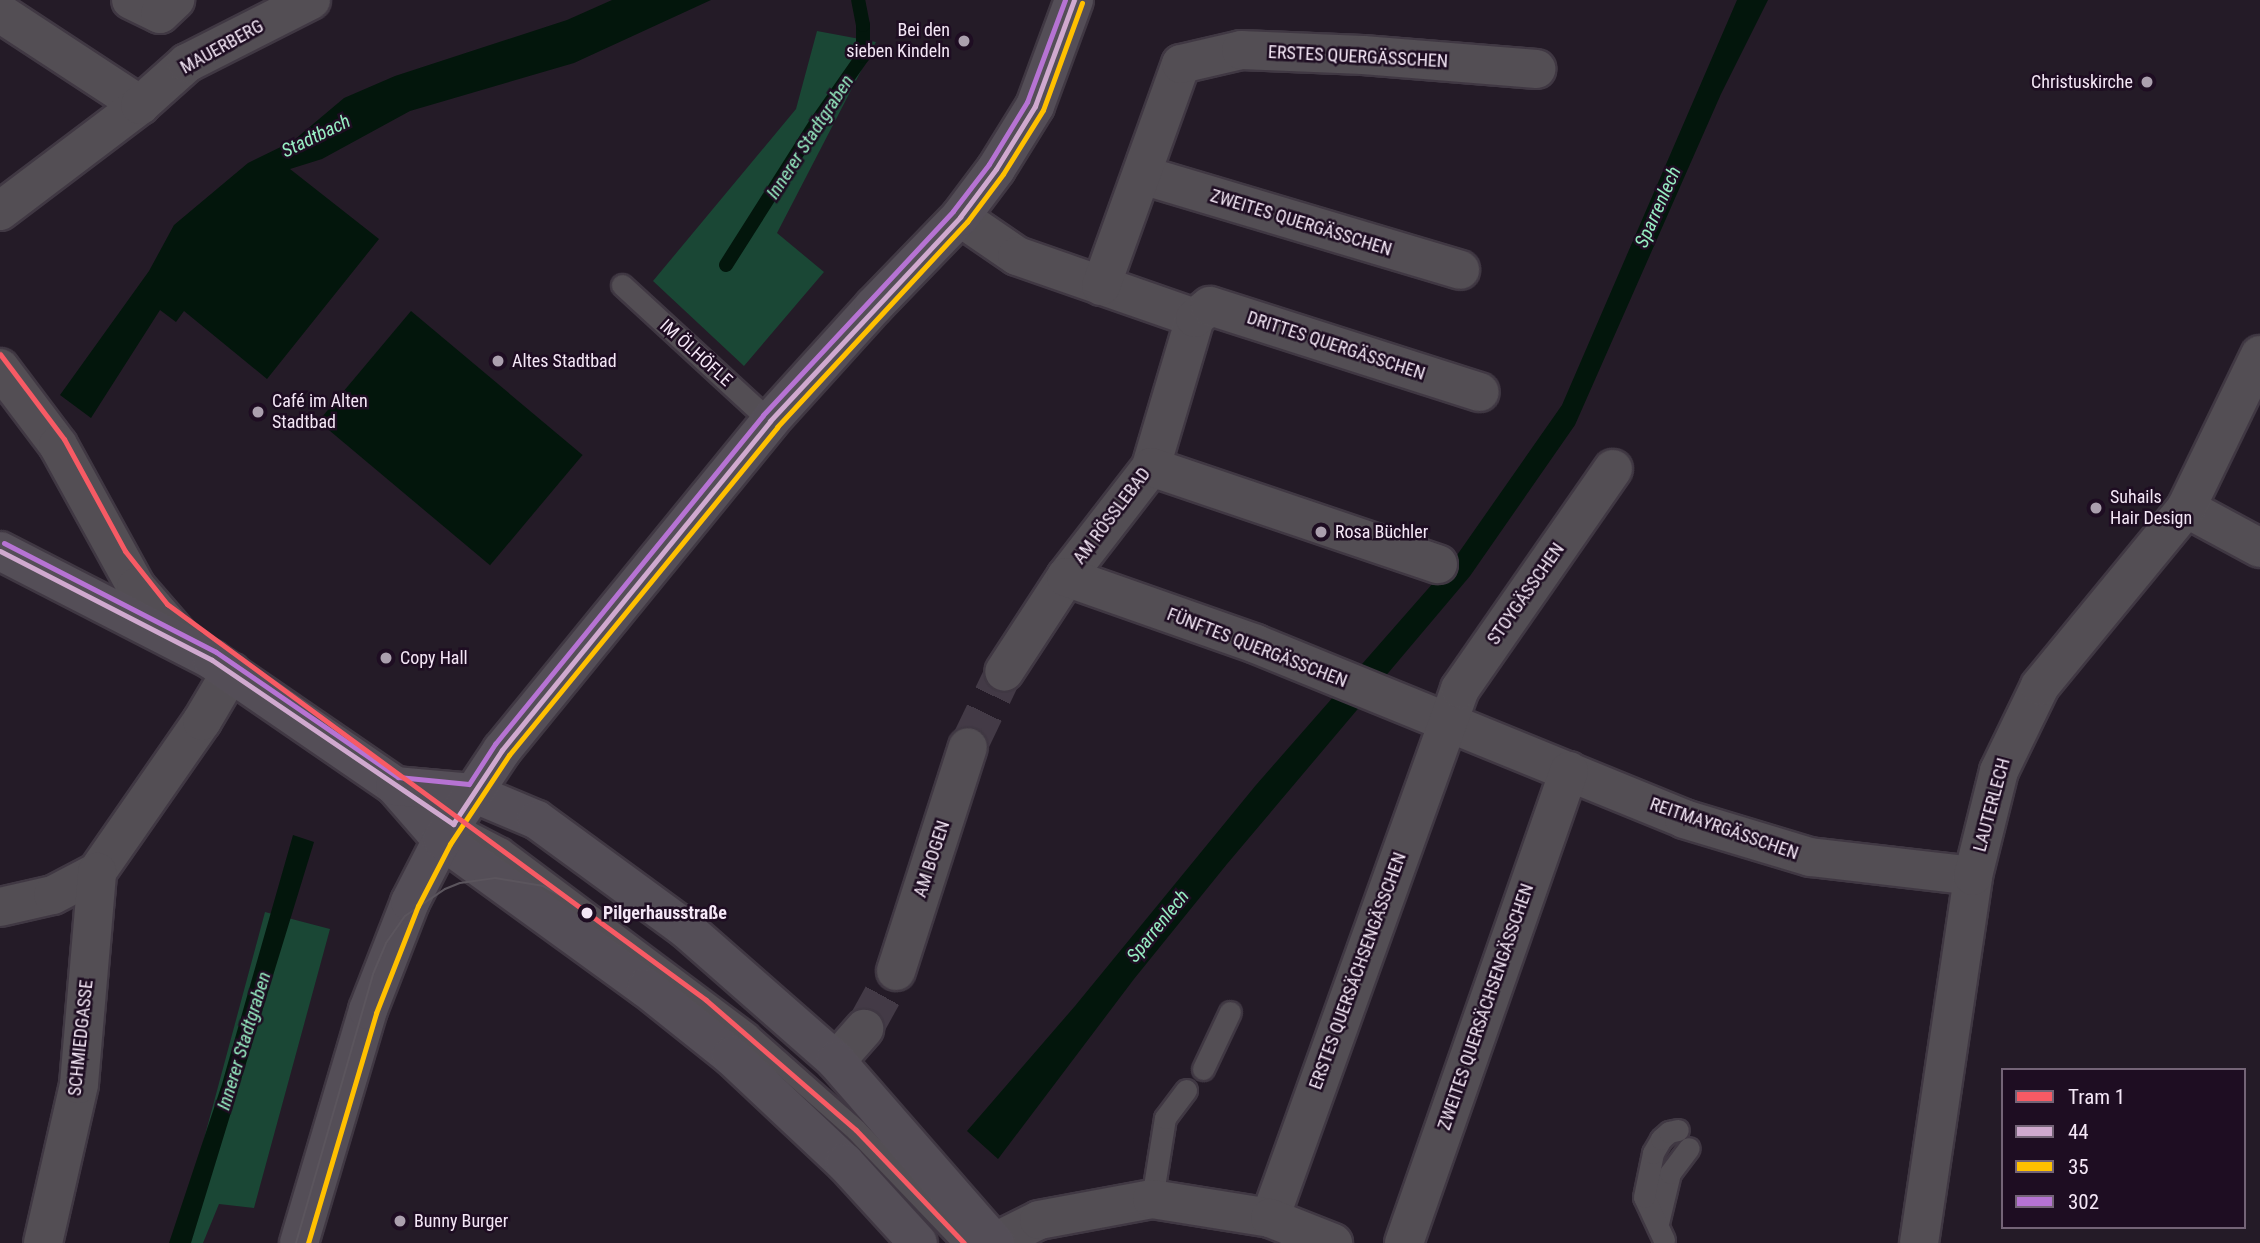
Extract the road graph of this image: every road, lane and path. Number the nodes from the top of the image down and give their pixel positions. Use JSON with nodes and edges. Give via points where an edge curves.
{"nodes":[{"id":1,"x":131,"y":0,"type":"edge"},
{"id":2,"x":175,"y":0,"type":"edge"},
{"id":3,"x":311,"y":0,"type":"edge"},
{"id":4,"x":1074,"y":0,"type":"edge"},
{"id":5,"x":0,"y":13,"type":"edge"},
{"id":6,"x":1536,"y":69,"type":"dead end"},
{"id":7,"x":140,"y":105,"type":"junction"},
{"id":8,"x":1142,"y":175,"type":"junction"},
{"id":9,"x":0,"y":211,"type":"edge"},
{"id":10,"x":960,"y":217,"type":"junction"},
{"id":11,"x":1460,"y":270,"type":"dead end"},
{"id":12,"x":622,"y":285,"type":"dead end"},
{"id":13,"x":1101,"y":286,"type":"junction"},
{"id":14,"x":1195,"y":318,"type":"junction"},
{"id":15,"x":2260,"y":355,"type":"edge"},
{"id":16,"x":0,"y":368,"type":"edge"},
{"id":17,"x":1480,"y":392,"type":"dead end"},
{"id":18,"x":770,"y":421,"type":"junction"},
{"id":19,"x":1151,"y":467,"type":"junction"},
{"id":20,"x":1613,"y":469,"type":"dead end"},
{"id":21,"x":2186,"y":508,"type":"junction"},
{"id":22,"x":2260,"y":548,"type":"edge"},
{"id":23,"x":0,"y":551,"type":"edge"},
{"id":24,"x":1438,"y":564,"type":"dead end"},
{"id":25,"x":1066,"y":577,"type":"junction"},
{"id":26,"x":188,"y":647,"type":"junction"},
{"id":27,"x":231,"y":672,"type":"junction"},
{"id":28,"x":1004,"y":673,"type":"tunnel mouth"},
{"id":29,"x":1447,"y":724,"type":"junction"},
{"id":30,"x":968,"y":747,"type":"tunnel mouth"},
{"id":31,"x":1569,"y":771,"type":"junction"},
{"id":32,"x":395,"y":786,"type":"junction"},
{"id":33,"x":456,"y":819,"type":"junction"},
{"id":34,"x":97,"y":872,"type":"junction"},
{"id":35,"x":1973,"y":876,"type":"junction"},
{"id":36,"x":0,"y":907,"type":"edge"},
{"id":37,"x":896,"y":971,"type":"tunnel mouth"},
{"id":38,"x":1230,"y":1012,"type":"dead end"},
{"id":39,"x":864,"y":1029,"type":"tunnel mouth"},
{"id":40,"x":836,"y":1061,"type":"junction"},
{"id":41,"x":1203,"y":1069,"type":"dead end"},
{"id":42,"x":1186,"y":1090,"type":"dead end"},
{"id":43,"x":1678,"y":1130,"type":"dead end"},
{"id":44,"x":1689,"y":1148,"type":"dead end"},
{"id":45,"x":1152,"y":1199,"type":"junction"},
{"id":46,"x":1270,"y":1218,"type":"junction"},
{"id":47,"x":43,"y":1243,"type":"edge"},
{"id":48,"x":299,"y":1243,"type":"edge"},
{"id":49,"x":918,"y":1243,"type":"edge"},
{"id":50,"x":964,"y":1243,"type":"edge"},
{"id":51,"x":994,"y":1243,"type":"edge"},
{"id":52,"x":1333,"y":1243,"type":"edge"},
{"id":53,"x":1404,"y":1243,"type":"edge"},
{"id":54,"x":1919,"y":1243,"type":"edge"}],
"edges":[{"from":1,"to":2,"type":"street","via":[[160,14]]},
{"from":3,"to":7,"type":"street","name":"MAUERBERG","via":[[187,63]]},
{"from":4,"to":10,"type":"street","via":[[1035,107]]},
{"from":5,"to":7,"type":"street"},
{"from":6,"to":8,"type":"street","name":"ERSTES QUERGÄSSCHEN","via":[[1241,50],[1181,64]]},
{"from":7,"to":9,"type":"street","name":"MAUERBERG"},
{"from":8,"to":11,"type":"street","name":"ZWEITES QUERGÄSSCHEN"},
{"from":8,"to":13,"type":"street"},
{"from":10,"to":13,"type":"street","via":[[1017,256]]},
{"from":10,"to":18,"type":"street"},
{"from":12,"to":18,"type":"lane","name":"IM ÖLHÖFLE"},
{"from":13,"to":14,"type":"street"},
{"from":14,"to":17,"type":"street","name":"DRITTES QUERGÄSSCHEN","via":[[1210,306]]},
{"from":14,"to":19,"type":"street","name":"AM RÖSSLEBAD"},
{"from":15,"to":21,"type":"street","name":"LAUTERLECH"},
{"from":16,"to":26,"type":"street","via":[[58,445],[136,587]]},
{"from":18,"to":33,"type":"street","via":[[508,742]]},
{"from":19,"to":24,"type":"street"},
{"from":19,"to":25,"type":"street","name":"AM RÖSSLEBAD"},
{"from":20,"to":29,"type":"street","name":"STOYGÄSSCHEN","via":[[1460,690]]},
{"from":21,"to":22,"type":"street"},
{"from":21,"to":35,"type":"street","name":"LAUTERLECH","via":[[2040,686],[1999,771]]},
{"from":23,"to":26,"type":"street"},
{"from":25,"to":28,"type":"street","name":"AM RÖSSLEBAD"},
{"from":25,"to":29,"type":"street","name":"FÜNFTES QUERGÄSSCHEN","via":[[1256,644]]},
{"from":26,"to":27,"type":"street"},
{"from":27,"to":32,"type":"street"},
{"from":27,"to":34,"type":"street","via":[[200,725]]},
{"from":29,"to":31,"type":"street","name":"REITMAYRGÄSSCHEN"},
{"from":29,"to":46,"type":"street","name":"ERSTES QUERSÄCHSENGÄSSCHEN"},
{"from":30,"to":37,"type":"street","name":"AM BOGEN"},
{"from":31,"to":35,"type":"street","name":"REITMAYRGÄSSCHEN","via":[[1684,819],[1810,858]]},
{"from":31,"to":53,"type":"street","name":"ZWEITES QUERSÄCHSENGÄSSCHEN"},
{"from":32,"to":33,"type":"street"},
{"from":32,"to":33,"type":"street"},
{"from":33,"to":40,"type":"street","via":[[537,820],[556,832],[686,929]]},
{"from":33,"to":48,"type":"street","via":[[411,902],[368,1010]]},
{"from":33,"to":49,"type":"street","via":[[646,988],[731,1056],[845,1163]]},
{"from":33,"to":50,"type":"lane","via":[[748,1034],[856,1130]]},
{"from":34,"to":36,"type":"street","via":[[52,895]]},
{"from":34,"to":47,"type":"street","name":"SCHMIEDGASSE","via":[[79,1084]]},
{"from":35,"to":54,"type":"street","name":"LAUTERLECH"},
{"from":38,"to":41,"type":"lane"},
{"from":39,"to":40,"type":"street"},
{"from":40,"to":51,"type":"street"},
{"from":42,"to":45,"type":"lane","via":[[1164,1118]]},
{"from":43,"to":44,"type":"lane","via":[[1661,1139],[1647,1177],[1644,1197],[1661,1232],[1670,1173]]},
{"from":45,"to":46,"type":"street"},
{"from":45,"to":51,"type":"street","via":[[1039,1220]]},
{"from":46,"to":52,"type":"street"}]}
